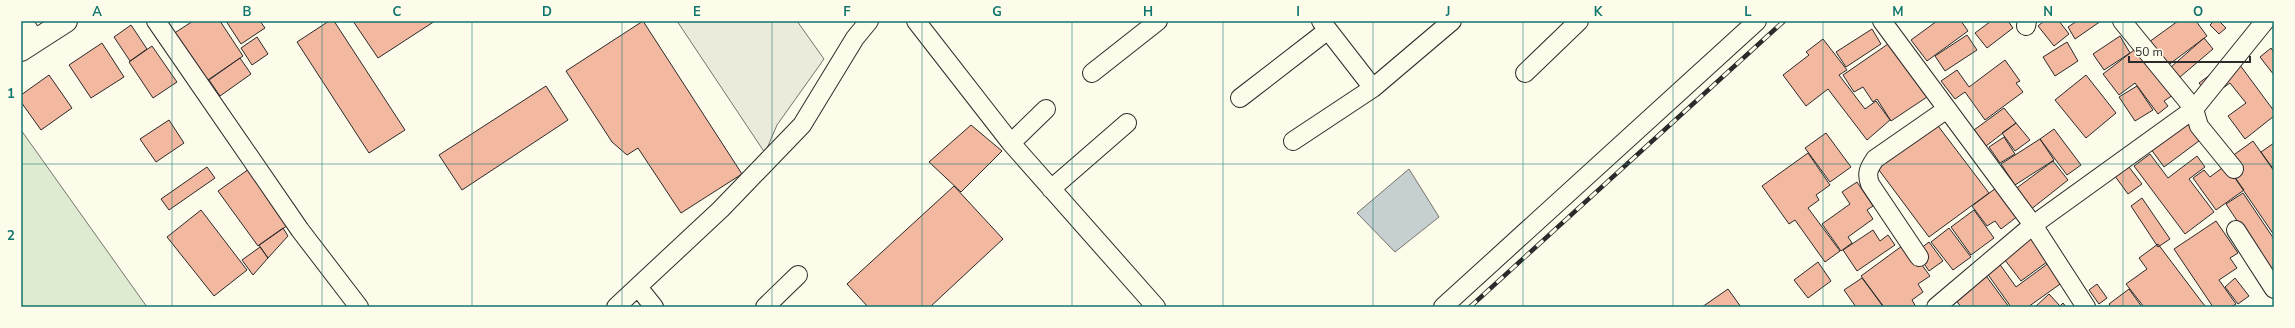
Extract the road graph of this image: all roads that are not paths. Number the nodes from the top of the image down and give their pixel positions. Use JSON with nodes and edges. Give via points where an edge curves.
{"nodes":[{"id":1,"x":23,"y":21,"type":"edge"},
{"id":2,"x":66,"y":21,"type":"edge"},
{"id":3,"x":156,"y":21,"type":"edge"},
{"id":4,"x":869,"y":21,"type":"edge"},
{"id":5,"x":916,"y":21,"type":"edge"},
{"id":6,"x":1158,"y":21,"type":"edge"},
{"id":7,"x":1452,"y":21,"type":"edge"},
{"id":8,"x":1579,"y":21,"type":"edge"},
{"id":9,"x":1757,"y":21,"type":"edge"},
{"id":10,"x":1882,"y":21,"type":"edge"},
{"id":11,"x":2122,"y":21,"type":"edge"},
{"id":12,"x":2265,"y":21,"type":"edge"},
{"id":13,"x":1325,"y":25,"type":"edge"},
{"id":14,"x":28,"y":46,"type":"edge"},
{"id":15,"x":1092,"y":73,"type":"dead end"},
{"id":16,"x":1524,"y":73,"type":"dead end"},
{"id":17,"x":1373,"y":88,"type":"junction"},
{"id":18,"x":1240,"y":98,"type":"dead end"},
{"id":19,"x":1046,"y":109,"type":"dead end"},
{"id":20,"x":1947,"y":109,"type":"junction"},
{"id":21,"x":2194,"y":109,"type":"junction"},
{"id":22,"x":1127,"y":123,"type":"dead end"},
{"id":23,"x":1293,"y":141,"type":"dead end"},
{"id":24,"x":1011,"y":143,"type":"junction"},
{"id":25,"x":2234,"y":169,"type":"dead end"},
{"id":26,"x":1051,"y":189,"type":"junction"},
{"id":27,"x":2034,"y":225,"type":"junction"},
{"id":28,"x":2236,"y":230,"type":"dead end"},
{"id":29,"x":1919,"y":257,"type":"dead end"},
{"id":30,"x":798,"y":275,"type":"dead end"},
{"id":31,"x":638,"y":287,"type":"junction"},
{"id":32,"x":2274,"y":289,"type":"edge"},
{"id":33,"x":359,"y":307,"type":"edge"},
{"id":34,"x":616,"y":307,"type":"edge"},
{"id":35,"x":654,"y":307,"type":"edge"},
{"id":36,"x":765,"y":307,"type":"edge"},
{"id":37,"x":1156,"y":307,"type":"edge"},
{"id":38,"x":1443,"y":307,"type":"edge"},
{"id":39,"x":1936,"y":307,"type":"edge"},
{"id":40,"x":2086,"y":307,"type":"edge"}],
"edges":[{"from":1,"to":14,"type":"street"},
{"from":2,"to":14,"type":"highway"},
{"from":3,"to":33,"type":"street","via":[[300,230]]},
{"from":4,"to":31,"type":"street","via":[[855,38],[802,125],[721,209]]},
{"from":5,"to":24,"type":"street"},
{"from":6,"to":15,"type":"street"},
{"from":7,"to":17,"type":"street"},
{"from":8,"to":16,"type":"street"},
{"from":9,"to":38,"type":"street"},
{"from":10,"to":20,"type":"street"},
{"from":11,"to":21,"type":"street"},
{"from":12,"to":21,"type":"street"},
{"from":13,"to":17,"type":"street"},
{"from":13,"to":18,"type":"street"},
{"from":17,"to":23,"type":"street"},
{"from":19,"to":24,"type":"street"},
{"from":20,"to":27,"type":"street"},
{"from":20,"to":29,"type":"street","via":[[1875,159],[1869,168],[1870,184]]},
{"from":21,"to":25,"type":"street","via":[[2199,126]]},
{"from":21,"to":27,"type":"street"},
{"from":22,"to":26,"type":"street"},
{"from":24,"to":26,"type":"street"},
{"from":26,"to":37,"type":"street"},
{"from":27,"to":39,"type":"street"},
{"from":27,"to":40,"type":"street"},
{"from":28,"to":32,"type":"street"},
{"from":30,"to":36,"type":"street"},
{"from":31,"to":34,"type":"street"},
{"from":31,"to":35,"type":"street"}]}
